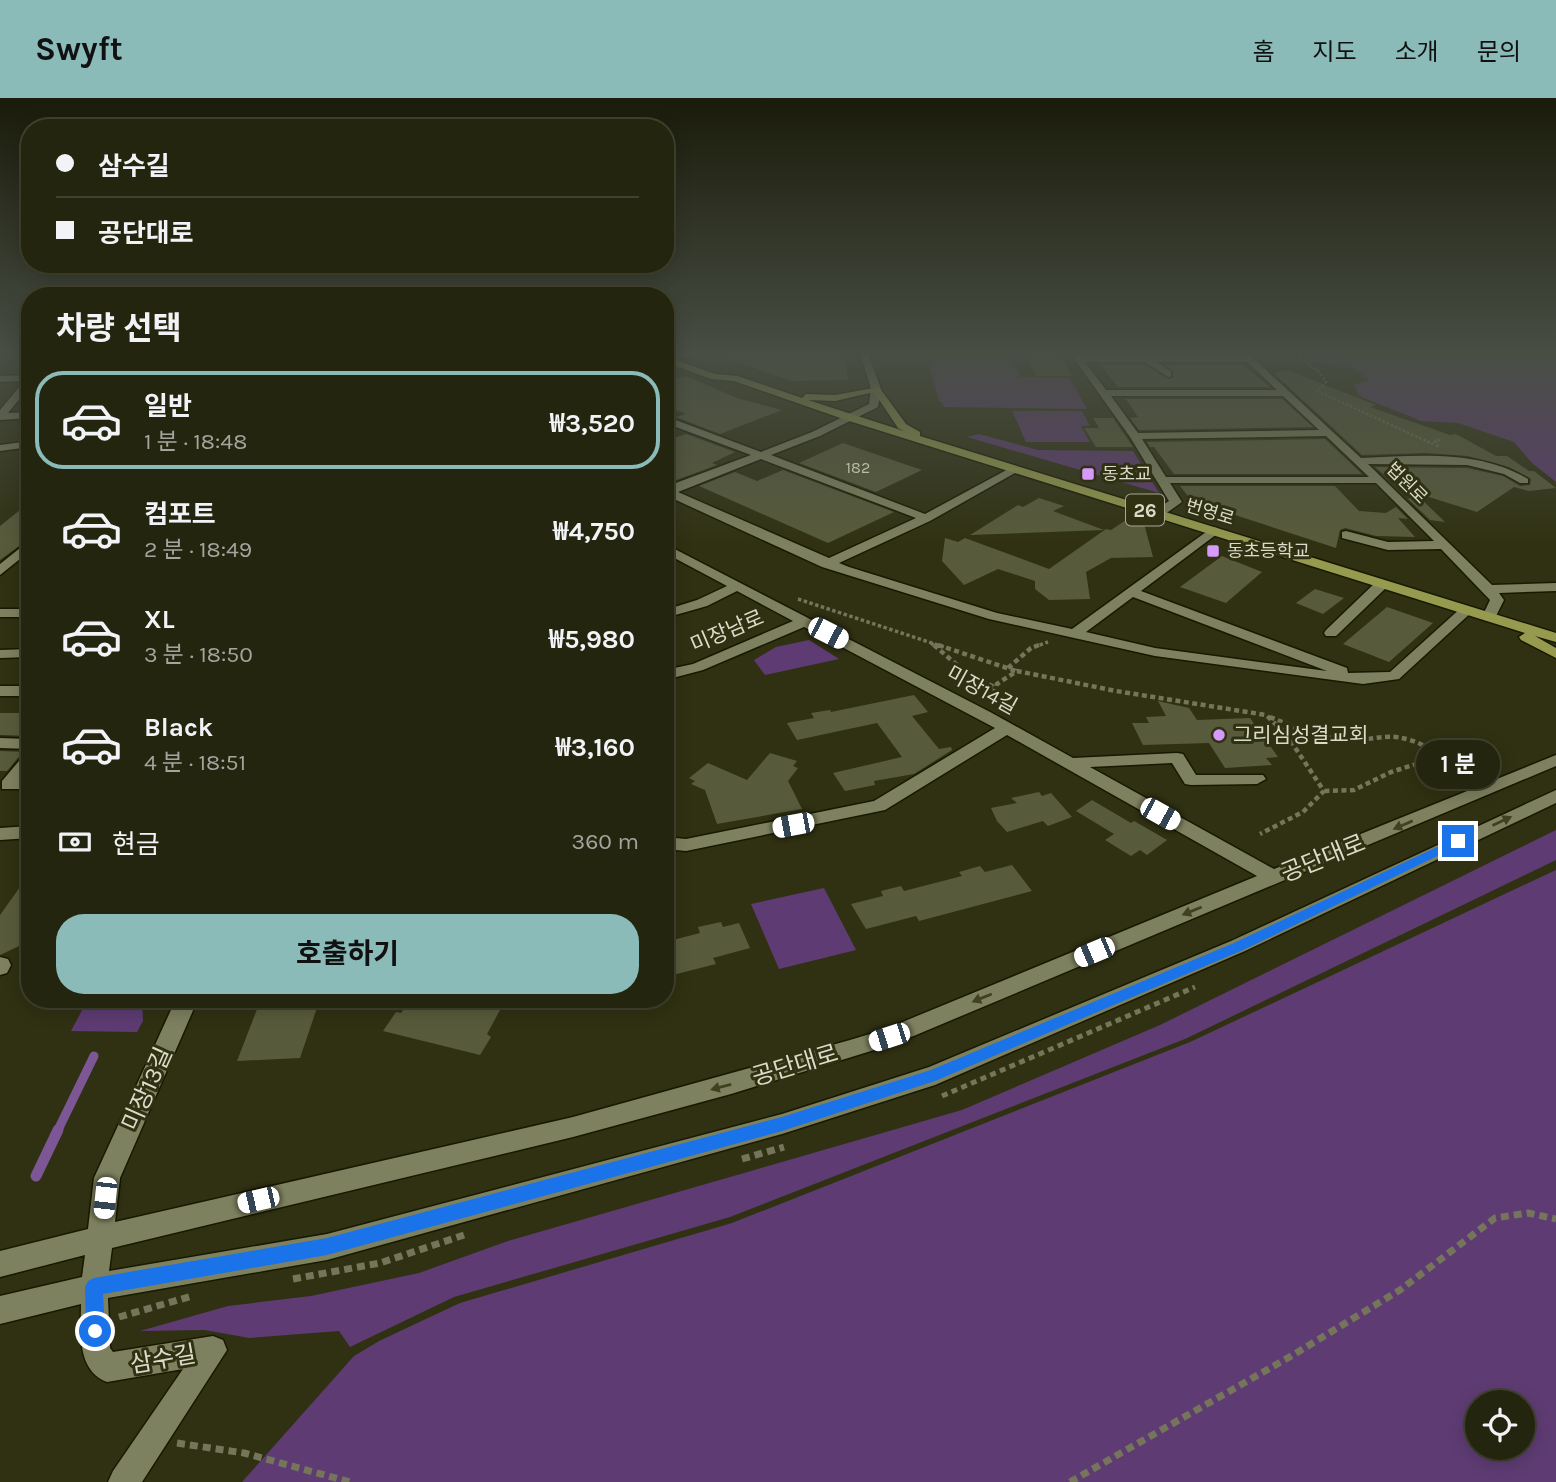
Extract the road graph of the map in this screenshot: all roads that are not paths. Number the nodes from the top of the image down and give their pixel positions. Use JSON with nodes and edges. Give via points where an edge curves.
{"nodes":[{"id":1,"x":850,"y":418,"type":"joint"},
{"id":2,"x":896,"y":418,"type":"edge"},
{"id":3,"x":1123,"y":418,"type":"edge"},
{"id":4,"x":1312,"y":418,"type":"edge"},
{"id":5,"x":674,"y":422,"type":"edge"},
{"id":6,"x":1330,"y":433,"type":"junction"},
{"id":7,"x":1135,"y":436,"type":"junction"},
{"id":8,"x":21,"y":445,"type":"edge"},
{"id":9,"x":0,"y":447,"type":"edge"},
{"id":10,"x":948,"y":449,"type":"junction"},
{"id":11,"x":762,"y":455,"type":"junction"},
{"id":12,"x":1359,"y":461,"type":"junction"},
{"id":13,"x":1017,"y":469,"type":"junction"},
{"id":14,"x":1163,"y":480,"type":"junction"},
{"id":15,"x":1379,"y":480,"type":"junction"},
{"id":16,"x":1524,"y":481,"type":"dead end"},
{"id":17,"x":674,"y":488,"type":"edge"},
{"id":18,"x":674,"y":495,"type":"edge"},
{"id":19,"x":1157,"y":514,"type":"junction"},
{"id":20,"x":926,"y":518,"type":"junction"},
{"id":21,"x":1213,"y":531,"type":"junction"},
{"id":22,"x":1346,"y":535,"type":"dead end"},
{"id":23,"x":1445,"y":545,"type":"junction"},
{"id":24,"x":21,"y":552,"type":"edge"},
{"id":25,"x":674,"y":553,"type":"edge"},
{"id":26,"x":827,"y":564,"type":"junction"},
{"id":27,"x":0,"y":571,"type":"edge"},
{"id":28,"x":1382,"y":584,"type":"junction"},
{"id":29,"x":737,"y":586,"type":"junction"},
{"id":30,"x":1556,"y":587,"type":"edge"},
{"id":31,"x":1489,"y":589,"type":"junction"},
{"id":32,"x":1132,"y":592,"type":"junction"},
{"id":33,"x":1467,"y":610,"type":"junction"},
{"id":34,"x":674,"y":611,"type":"edge"},
{"id":35,"x":0,"y":613,"type":"edge"},
{"id":36,"x":21,"y":613,"type":"edge"},
{"id":37,"x":1489,"y":617,"type":"junction"},
{"id":38,"x":805,"y":621,"type":"junction"},
{"id":39,"x":1331,"y":633,"type":"dead end"},
{"id":40,"x":1068,"y":634,"type":"junction"},
{"id":41,"x":1556,"y":638,"type":"edge"},
{"id":42,"x":21,"y":653,"type":"edge"},
{"id":43,"x":0,"y":654,"type":"edge"},
{"id":44,"x":1556,"y":654,"type":"edge"},
{"id":45,"x":674,"y":673,"type":"edge"},
{"id":46,"x":1363,"y":679,"type":"junction"},
{"id":47,"x":0,"y":691,"type":"edge"},
{"id":48,"x":21,"y":691,"type":"edge"},
{"id":49,"x":1007,"y":727,"type":"junction"},
{"id":50,"x":0,"y":743,"type":"edge"},
{"id":51,"x":21,"y":744,"type":"edge"},
{"id":52,"x":1556,"y":760,"type":"edge"},
{"id":53,"x":1069,"y":763,"type":"junction"},
{"id":54,"x":21,"y":770,"type":"edge"},
{"id":55,"x":1258,"y":779,"type":"dead end"},
{"id":56,"x":21,"y":784,"type":"edge"},
{"id":57,"x":1556,"y":796,"type":"edge"},
{"id":58,"x":21,"y":833,"type":"edge"},
{"id":59,"x":0,"y":834,"type":"edge"},
{"id":60,"x":674,"y":844,"type":"edge"},
{"id":61,"x":1273,"y":877,"type":"junction"},
{"id":62,"x":183,"y":1008,"type":"edge"},
{"id":63,"x":107,"y":1178,"type":"joint"},
{"id":64,"x":101,"y":1237,"type":"junction"},
{"id":65,"x":0,"y":1264,"type":"edge"},
{"id":66,"x":94,"y":1287,"type":"junction"},
{"id":67,"x":0,"y":1310,"type":"edge"},
{"id":68,"x":124,"y":1482,"type":"edge"}],
"edges":[{"from":1,"to":10,"type":"main road","name":"번영로","number":"26"},
{"from":1,"to":11,"type":"street"},
{"from":2,"to":10,"type":"main road","via":[[902,426]]},
{"from":3,"to":7,"type":"street"},
{"from":4,"to":6,"type":"street","name":"법원로"},
{"from":5,"to":11,"type":"street"},
{"from":6,"to":7,"type":"street"},
{"from":6,"to":12,"type":"street","name":"법원로"},
{"from":7,"to":14,"type":"street"},
{"from":8,"to":9,"type":"street"},
{"from":10,"to":13,"type":"main road","name":"번영로","number":"26"},
{"from":11,"to":17,"type":"street"},
{"from":11,"to":20,"type":"street"},
{"from":12,"to":15,"type":"street","name":"법원로"},
{"from":12,"to":16,"type":"street","via":[[1453,459],[1512,472]]},
{"from":13,"to":19,"type":"main road","name":"번영로","number":"26"},
{"from":13,"to":20,"type":"street"},
{"from":14,"to":15,"type":"street"},
{"from":14,"to":19,"type":"street","via":[[1176,502]]},
{"from":15,"to":23,"type":"street","name":"법원로"},
{"from":18,"to":26,"type":"street"},
{"from":19,"to":21,"type":"main road","name":"번영로","number":"26"},
{"from":20,"to":26,"type":"street"},
{"from":21,"to":28,"type":"main road","name":"번영로","number":"26"},
{"from":21,"to":32,"type":"street"},
{"from":22,"to":23,"type":"street","via":[[1388,546]]},
{"from":23,"to":31,"type":"street","name":"법원로"},
{"from":24,"to":27,"type":"street"},
{"from":25,"to":29,"type":"street","name":"미장14길"},
{"from":26,"to":40,"type":"street"},
{"from":28,"to":33,"type":"main road","name":"번영로","number":"26"},
{"from":28,"to":39,"type":"street"},
{"from":29,"to":34,"type":"street"},
{"from":29,"to":38,"type":"street","name":"미장14길"},
{"from":30,"to":31,"type":"street"},
{"from":31,"to":37,"type":"street","via":[[1497,600]]},
{"from":32,"to":40,"type":"street"},
{"from":32,"to":46,"type":"street"},
{"from":33,"to":37,"type":"main road","name":"번영로","number":"26"},
{"from":33,"to":46,"type":"street","via":[[1394,676]]},
{"from":35,"to":36,"type":"street"},
{"from":37,"to":41,"type":"main road","name":"번영로","number":"26"},
{"from":37,"to":44,"type":"main road"},
{"from":38,"to":45,"type":"street","name":"미장남로"},
{"from":38,"to":49,"type":"street","name":"미장14길"},
{"from":40,"to":46,"type":"street","via":[[1155,652]]},
{"from":42,"to":43,"type":"street"},
{"from":47,"to":48,"type":"street"},
{"from":49,"to":53,"type":"street","name":"미장14길"},
{"from":49,"to":60,"type":"street","via":[[879,806]]},
{"from":50,"to":51,"type":"street"},
{"from":52,"to":61,"type":"street","name":"공단대로","one_way":true},
{"from":53,"to":55,"type":"street","via":[[1177,758],[1191,780]]},
{"from":53,"to":61,"type":"street","name":"미장14길"},
{"from":54,"to":56,"type":"street","via":[[8,785]]},
{"from":66,"to":57,"type":"street","name":"공단대로","one_way":true,"via":[[341,1243],[782,1124],[935,1075],[1238,946]]},
{"from":58,"to":59,"type":"street"},
{"from":61,"to":64,"type":"street","name":"공단대로","one_way":true,"via":[[889,1037],[790,1068],[572,1128]]},
{"from":62,"to":63,"type":"street","name":"미장13길"},
{"from":63,"to":64,"type":"street","name":"삼수길"},
{"from":64,"to":65,"type":"street","name":"공단대로"},
{"from":64,"to":66,"type":"street","name":"삼수길"},
{"from":66,"to":67,"type":"street","name":"공단대로"},
{"from":66,"to":68,"type":"street","name":"삼수길","via":[[96,1352],[107,1368],[213,1350]]}]}
